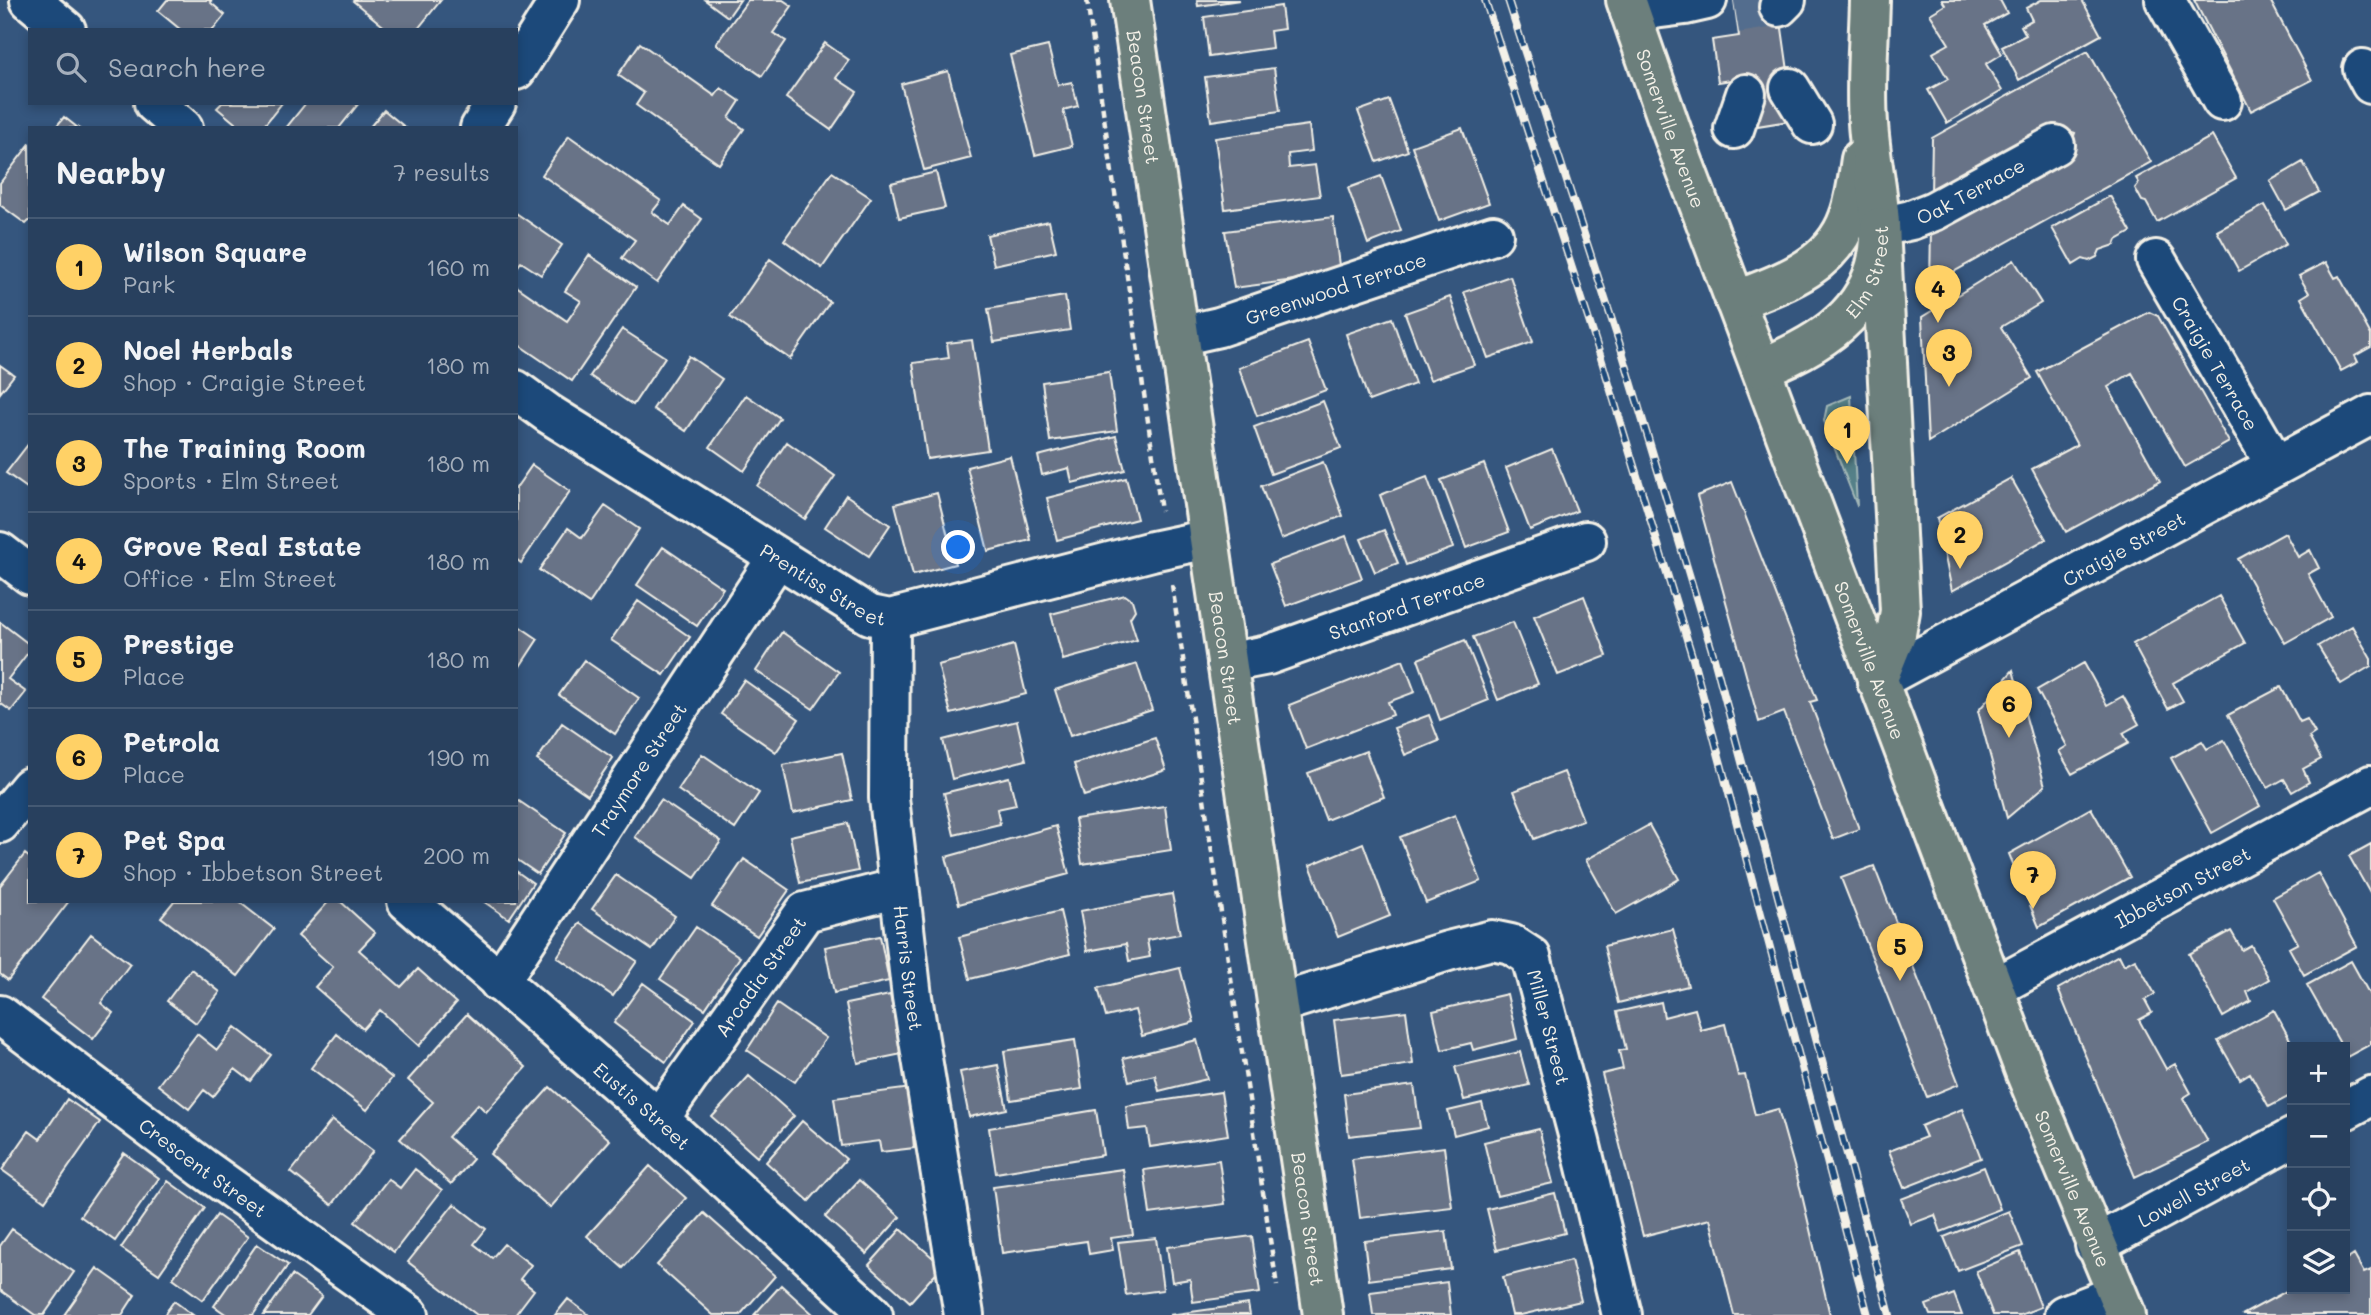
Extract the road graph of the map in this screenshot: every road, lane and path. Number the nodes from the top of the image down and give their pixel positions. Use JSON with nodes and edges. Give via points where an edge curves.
{"nodes":[{"id":1,"x":30,"y":0,"type":"edge"},
{"id":2,"x":560,"y":0,"type":"edge"},
{"id":3,"x":1087,"y":0,"type":"edge"},
{"id":4,"x":1130,"y":0,"type":"edge"},
{"id":5,"x":1870,"y":0,"type":"edge"},
{"id":6,"x":2165,"y":0,"type":"edge"},
{"id":7,"x":1720,"y":5,"type":"tunnel mouth"},
{"id":8,"x":1628,"y":6,"type":"edge"},
{"id":9,"x":64,"y":28,"type":"edge"},
{"id":10,"x":518,"y":68,"type":"edge"},
{"id":11,"x":1790,"y":88,"type":"dead end"},
{"id":12,"x":2222,"y":101,"type":"dead end"},
{"id":13,"x":156,"y":105,"type":"edge"},
{"id":14,"x":495,"y":105,"type":"edge"},
{"id":15,"x":1868,"y":122,"type":"junction"},
{"id":16,"x":1812,"y":124,"type":"dead end"},
{"id":17,"x":181,"y":126,"type":"edge"},
{"id":18,"x":482,"y":126,"type":"edge"},
{"id":19,"x":2055,"y":145,"type":"dead end"},
{"id":20,"x":1880,"y":226,"type":"junction"},
{"id":21,"x":1493,"y":235,"type":"dead end"},
{"id":22,"x":2157,"y":260,"type":"dead end"},
{"id":23,"x":1735,"y":301,"type":"junction"},
{"id":24,"x":1179,"y":336,"type":"junction"},
{"id":25,"x":1760,"y":368,"type":"junction"},
{"id":26,"x":518,"y":391,"type":"edge"},
{"id":27,"x":2371,"y":415,"type":"edge"},
{"id":28,"x":2276,"y":466,"type":"junction"},
{"id":29,"x":1162,"y":518,"type":"dead end"},
{"id":30,"x":1209,"y":539,"type":"junction"},
{"id":31,"x":1586,"y":541,"type":"dead end"},
{"id":32,"x":0,"y":552,"type":"edge"},
{"id":33,"x":777,"y":558,"type":"junction"},
{"id":34,"x":28,"y":573,"type":"edge"},
{"id":35,"x":1171,"y":580,"type":"dead end"},
{"id":36,"x":890,"y":619,"type":"junction"},
{"id":37,"x":1227,"y":663,"type":"junction"},
{"id":38,"x":1877,"y":681,"type":"junction"},
{"id":39,"x":2371,"y":785,"type":"edge"},
{"id":40,"x":28,"y":789,"type":"edge"},
{"id":41,"x":0,"y":823,"type":"edge"},
{"id":42,"x":900,"y":888,"type":"junction"},
{"id":43,"x":409,"y":903,"type":"edge"},
{"id":44,"x":499,"y":982,"type":"junction"},
{"id":45,"x":1994,"y":988,"type":"junction"},
{"id":46,"x":1277,"y":1004,"type":"junction"},
{"id":47,"x":0,"y":1015,"type":"edge"},
{"id":48,"x":2371,"y":1096,"type":"edge"},
{"id":49,"x":2350,"y":1107,"type":"edge"},
{"id":50,"x":659,"y":1119,"type":"junction"},
{"id":51,"x":2287,"y":1141,"type":"edge"},
{"id":52,"x":2095,"y":1245,"type":"junction"},
{"id":53,"x":1277,"y":1289,"type":"dead end"},
{"id":54,"x":2121,"y":1305,"type":"edge"},
{"id":55,"x":408,"y":1315,"type":"edge"},
{"id":56,"x":873,"y":1315,"type":"edge"},
{"id":57,"x":964,"y":1315,"type":"edge"},
{"id":58,"x":1323,"y":1315,"type":"edge"},
{"id":59,"x":1622,"y":1315,"type":"edge"},
{"id":60,"x":2064,"y":1315,"type":"edge"}],
"edges":[{"from":1,"to":9,"type":"street"},
{"from":2,"to":10,"type":"street"},
{"from":3,"to":29,"type":"path"},
{"from":4,"to":24,"type":"main road","name":"Beacon Street"},
{"from":5,"to":15,"type":"main road","name":"Elm Street"},
{"from":6,"to":12,"type":"street"},
{"from":7,"to":8,"type":"street"},
{"from":8,"to":23,"type":"main road","name":"Somerville Avenue"},
{"from":11,"to":16,"type":"street"},
{"from":13,"to":17,"type":"street"},
{"from":14,"to":18,"type":"street"},
{"from":15,"to":20,"type":"main road","name":"Elm Street"},
{"from":15,"to":23,"type":"main road","name":"Elm Street","via":[[1854,204],[1833,246],[1807,270]]},
{"from":19,"to":20,"type":"street","name":"Oak Terrace","via":[[1923,216]]},
{"from":20,"to":25,"type":"main road","name":"Elm Street","via":[[1876,272],[1856,305],[1813,343]]},
{"from":20,"to":38,"type":"main road","via":[[1900,611]]},
{"from":21,"to":24,"type":"street","name":"Greenwood Terrace","via":[[1219,327]]},
{"from":22,"to":28,"type":"street","name":"Craigie Terrace"},
{"from":23,"to":25,"type":"main road","name":"Somerville Avenue"},
{"from":24,"to":30,"type":"main road","name":"Beacon Street"},
{"from":25,"to":38,"type":"main road","name":"Somerville Avenue"},
{"from":26,"to":33,"type":"street","name":"Prentiss Street"},
{"from":27,"to":28,"type":"street","name":"Craigie Street"},
{"from":28,"to":38,"type":"street","name":"Craigie Street"},
{"from":30,"to":36,"type":"street","name":"Prentiss Street"},
{"from":30,"to":37,"type":"main road","name":"Beacon Street"},
{"from":31,"to":37,"type":"street","name":"Stanford Terrace","via":[[1268,655]]},
{"from":32,"to":34,"type":"street"},
{"from":33,"to":36,"type":"street","name":"Prentiss Street","via":[[870,615]]},
{"from":33,"to":44,"type":"street","name":"Traymore Street"},
{"from":35,"to":53,"type":"path"},
{"from":36,"to":42,"type":"street","name":"Harris Street","via":[[890,798]]},
{"from":37,"to":46,"type":"main road","name":"Beacon Street"},
{"from":38,"to":45,"type":"main road","name":"Somerville Avenue"},
{"from":39,"to":45,"type":"street","name":"Ibbetson Street"},
{"from":40,"to":41,"type":"street"},
{"from":42,"to":50,"type":"street","name":"Arcadia Street","via":[[805,912]]},
{"from":42,"to":57,"type":"street","name":"Harris Street","via":[[912,997]]},
{"from":43,"to":44,"type":"street","name":"Eustis Street"},
{"from":44,"to":50,"type":"street","name":"Eustis Street"},
{"from":45,"to":52,"type":"main road","name":"Somerville Avenue"},
{"from":46,"to":58,"type":"main road","name":"Beacon Street"},
{"from":46,"to":59,"type":"street","name":"Miller Street","via":[[1492,940],[1511,944],[1531,957]]},
{"from":47,"to":55,"type":"street","name":"Crescent Street"},
{"from":48,"to":49,"type":"street"},
{"from":50,"to":56,"type":"street","name":"Eustis Street"},
{"from":51,"to":52,"type":"street","name":"Lowell Street"},
{"from":52,"to":54,"type":"main road","name":"Somerville Avenue"},
{"from":54,"to":60,"type":"street"}]}
